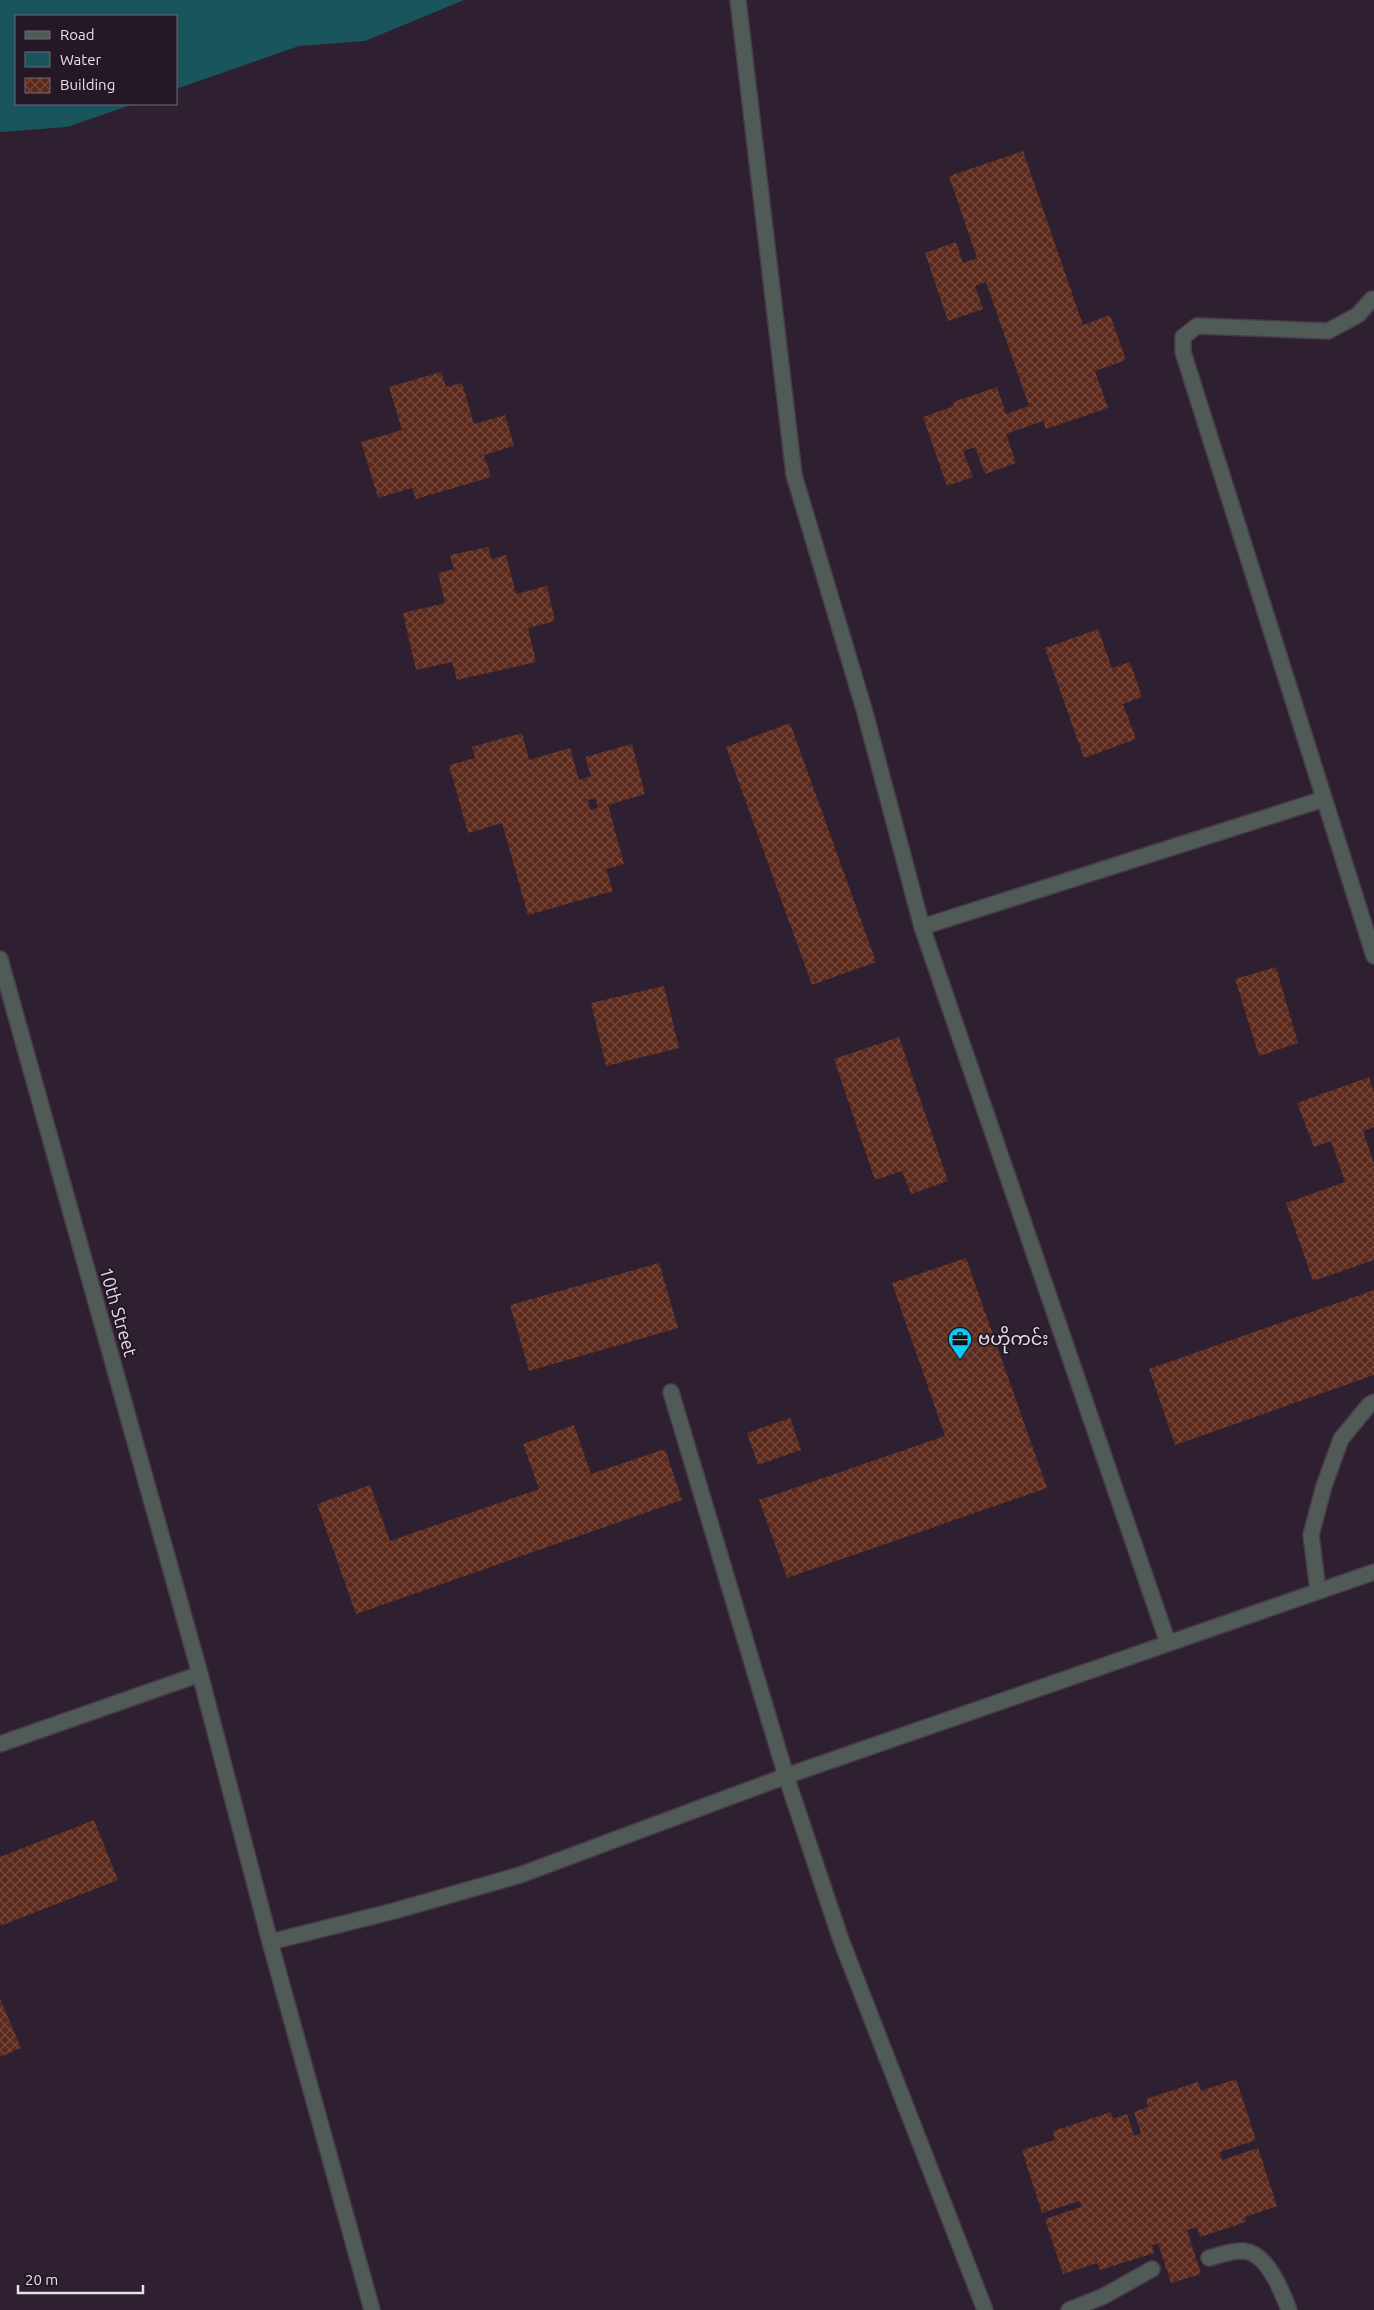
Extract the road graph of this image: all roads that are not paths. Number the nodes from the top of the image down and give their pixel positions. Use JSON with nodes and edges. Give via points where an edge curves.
{"nodes":[{"id":1,"x":738,"y":0,"type":"edge"},
{"id":2,"x":1372,"y":298,"type":"dead end"},
{"id":3,"x":1324,"y":799,"type":"junction"},
{"id":4,"x":922,"y":927,"type":"junction"},
{"id":5,"x":1374,"y":956,"type":"edge"},
{"id":6,"x":0,"y":960,"type":"edge"},
{"id":7,"x":671,"y":1392,"type":"dead end"},
{"id":8,"x":1374,"y":1402,"type":"edge"},
{"id":9,"x":1374,"y":1572,"type":"edge"},
{"id":10,"x":1318,"y":1590,"type":"junction"},
{"id":11,"x":1168,"y":1643,"type":"junction"},
{"id":12,"x":200,"y":1674,"type":"junction"},
{"id":13,"x":0,"y":1744,"type":"edge"},
{"id":14,"x":786,"y":1776,"type":"junction"},
{"id":15,"x":270,"y":1942,"type":"junction"},
{"id":16,"x":1209,"y":2258,"type":"dead end"},
{"id":17,"x":1152,"y":2268,"type":"dead end"},
{"id":18,"x":372,"y":2310,"type":"edge"},
{"id":19,"x":985,"y":2310,"type":"edge"},
{"id":20,"x":1070,"y":2310,"type":"edge"},
{"id":21,"x":1289,"y":2310,"type":"edge"}],
"edges":[{"from":1,"to":4,"type":"street","via":[[794,475],[864,709]]},
{"from":2,"to":3,"type":"street","via":[[1358,315],[1328,331],[1197,326],[1183,337],[1183,352]]},
{"from":3,"to":4,"type":"street"},
{"from":3,"to":5,"type":"street"},
{"from":4,"to":11,"type":"street"},
{"from":6,"to":12,"type":"street","name":"10th Street"},
{"from":7,"to":14,"type":"street"},
{"from":8,"to":10,"type":"street","via":[[1341,1439],[1324,1486],[1311,1535]]},
{"from":9,"to":10,"type":"street"},
{"from":10,"to":11,"type":"street"},
{"from":11,"to":14,"type":"street"},
{"from":12,"to":13,"type":"street"},
{"from":12,"to":15,"type":"street","name":"10th Street"},
{"from":14,"to":15,"type":"street","via":[[520,1876]]},
{"from":14,"to":19,"type":"street","via":[[841,1940]]},
{"from":15,"to":18,"type":"street","name":"10th Street"},
{"from":16,"to":21,"type":"street","via":[[1244,2251],[1260,2258],[1280,2285]]},
{"from":17,"to":20,"type":"street","via":[[1104,2296]]}]}
